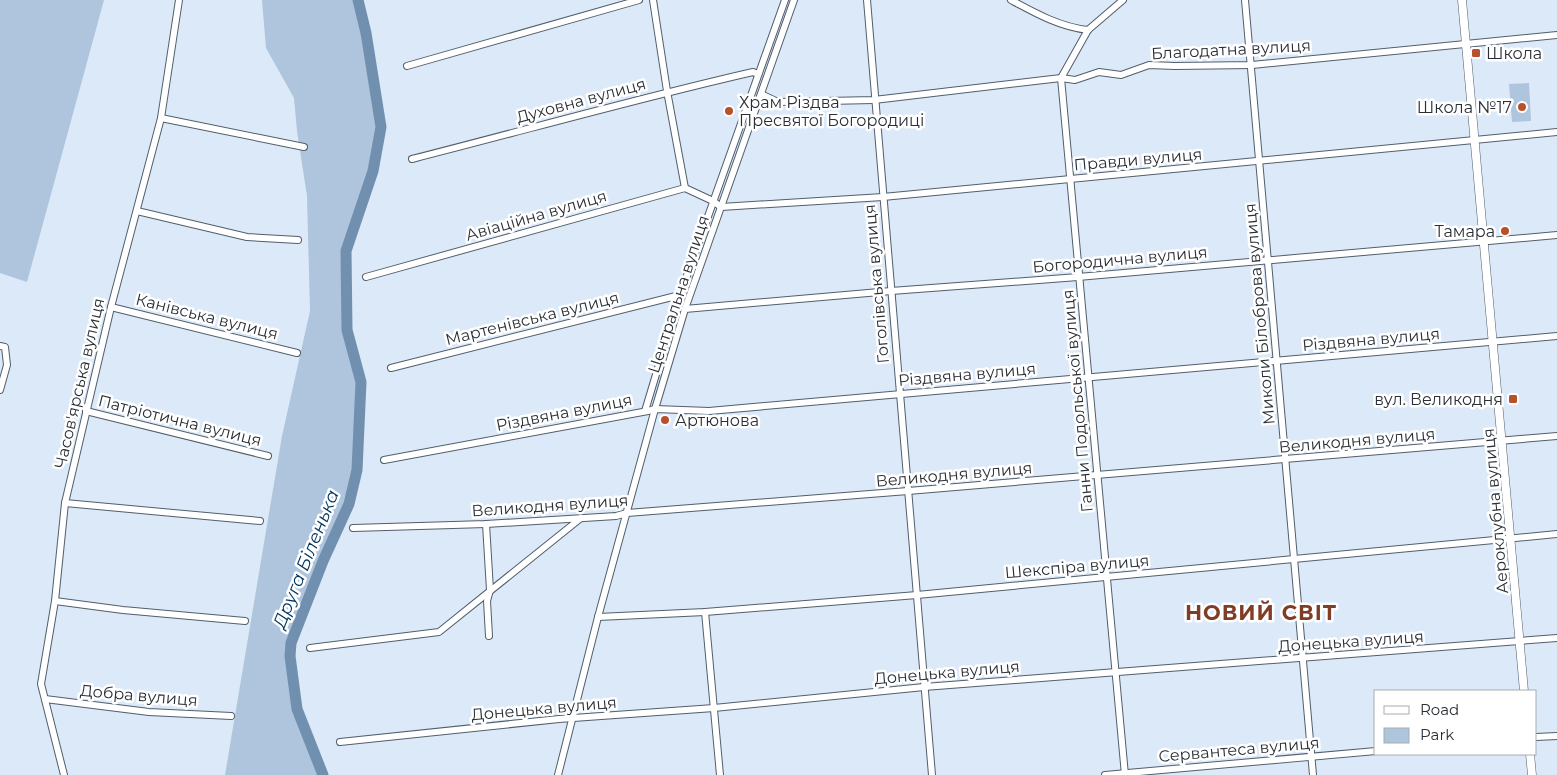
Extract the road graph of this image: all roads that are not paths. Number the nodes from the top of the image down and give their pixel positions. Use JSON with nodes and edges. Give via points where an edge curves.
{"nodes":[{"id":1,"x":179,"y":0,"type":"edge"},
{"id":2,"x":639,"y":0,"type":"edge"},
{"id":3,"x":653,"y":0,"type":"edge"},
{"id":4,"x":785,"y":0,"type":"edge"},
{"id":5,"x":794,"y":0,"type":"edge"},
{"id":6,"x":867,"y":0,"type":"edge"},
{"id":7,"x":1011,"y":0,"type":"edge"},
{"id":8,"x":1124,"y":0,"type":"edge"},
{"id":9,"x":1245,"y":0,"type":"edge"},
{"id":10,"x":1462,"y":0,"type":"edge"},
{"id":11,"x":1088,"y":30,"type":"junction"},
{"id":12,"x":1557,"y":34,"type":"edge"},
{"id":13,"x":1466,"y":42,"type":"junction"},
{"id":14,"x":1251,"y":65,"type":"junction"},
{"id":15,"x":407,"y":66,"type":"dead end"},
{"id":16,"x":758,"y":74,"type":"junction"},
{"id":17,"x":1061,"y":78,"type":"junction"},
{"id":18,"x":667,"y":91,"type":"junction"},
{"id":19,"x":761,"y":94,"type":"junction"},
{"id":20,"x":874,"y":100,"type":"junction"},
{"id":21,"x":161,"y":118,"type":"junction"},
{"id":22,"x":1557,"y":132,"type":"edge"},
{"id":23,"x":1475,"y":139,"type":"junction"},
{"id":24,"x":304,"y":147,"type":"dead end"},
{"id":25,"x":412,"y":159,"type":"dead end"},
{"id":26,"x":1259,"y":162,"type":"junction"},
{"id":27,"x":1070,"y":179,"type":"junction"},
{"id":28,"x":685,"y":188,"type":"junction"},
{"id":29,"x":882,"y":197,"type":"junction"},
{"id":30,"x":712,"y":201,"type":"junction"},
{"id":31,"x":721,"y":208,"type":"junction"},
{"id":32,"x":137,"y":211,"type":"junction"},
{"id":33,"x":1557,"y":235,"type":"edge"},
{"id":34,"x":298,"y":240,"type":"dead end"},
{"id":35,"x":1484,"y":241,"type":"junction"},
{"id":36,"x":1268,"y":260,"type":"junction"},
{"id":37,"x":366,"y":277,"type":"dead end"},
{"id":38,"x":1079,"y":277,"type":"junction"},
{"id":39,"x":891,"y":291,"type":"junction"},
{"id":40,"x":679,"y":298,"type":"junction"},
{"id":41,"x":111,"y":307,"type":"junction"},
{"id":42,"x":685,"y":309,"type":"junction"},
{"id":43,"x":1557,"y":336,"type":"edge"},
{"id":44,"x":1493,"y":342,"type":"junction"},
{"id":45,"x":3,"y":346,"type":"edge"},
{"id":46,"x":297,"y":353,"type":"dead end"},
{"id":47,"x":1277,"y":361,"type":"junction"},
{"id":48,"x":391,"y":368,"type":"dead end"},
{"id":49,"x":1088,"y":378,"type":"junction"},
{"id":50,"x":0,"y":390,"type":"edge"},
{"id":51,"x":899,"y":394,"type":"junction"},
{"id":52,"x":655,"y":408,"type":"junction"},
{"id":53,"x":86,"y":411,"type":"junction"},
{"id":54,"x":645,"y":411,"type":"junction"},
{"id":55,"x":1557,"y":436,"type":"edge"},
{"id":56,"x":1502,"y":441,"type":"junction"},
{"id":57,"x":268,"y":456,"type":"dead end"},
{"id":58,"x":384,"y":460,"type":"dead end"},
{"id":59,"x":1285,"y":460,"type":"junction"},
{"id":60,"x":1097,"y":475,"type":"junction"},
{"id":61,"x":908,"y":492,"type":"junction"},
{"id":62,"x":65,"y":503,"type":"junction"},
{"id":63,"x":627,"y":513,"type":"junction"},
{"id":64,"x":581,"y":518,"type":"junction"},
{"id":65,"x":260,"y":521,"type":"dead end"},
{"id":66,"x":486,"y":524,"type":"junction"},
{"id":67,"x":353,"y":528,"type":"dead end"},
{"id":68,"x":1557,"y":534,"type":"edge"},
{"id":69,"x":1511,"y":538,"type":"junction"},
{"id":70,"x":1294,"y":559,"type":"junction"},
{"id":71,"x":1107,"y":577,"type":"junction"},
{"id":72,"x":490,"y":590,"type":"junction"},
{"id":73,"x":917,"y":595,"type":"junction"},
{"id":74,"x":54,"y":600,"type":"junction"},
{"id":75,"x":705,"y":612,"type":"junction"},
{"id":76,"x":598,"y":617,"type":"junction"},
{"id":77,"x":245,"y":621,"type":"dead end"},
{"id":78,"x":489,"y":636,"type":"dead end"},
{"id":79,"x":1557,"y":638,"type":"edge"},
{"id":80,"x":1520,"y":642,"type":"junction"},
{"id":81,"x":310,"y":648,"type":"dead end"},
{"id":82,"x":1303,"y":658,"type":"junction"},
{"id":83,"x":1115,"y":672,"type":"junction"},
{"id":84,"x":924,"y":687,"type":"junction"},
{"id":85,"x":1524,"y":690,"type":"edge"},
{"id":86,"x":45,"y":699,"type":"junction"},
{"id":87,"x":714,"y":708,"type":"junction"},
{"id":88,"x":231,"y":716,"type":"dead end"},
{"id":89,"x":572,"y":718,"type":"junction"},
{"id":90,"x":1557,"y":736,"type":"edge"},
{"id":91,"x":1537,"y":738,"type":"edge"},
{"id":92,"x":340,"y":742,"type":"dead end"},
{"id":93,"x":1374,"y":751,"type":"edge"},
{"id":94,"x":1530,"y":755,"type":"edge"},
{"id":95,"x":1312,"y":757,"type":"junction"},
{"id":96,"x":1125,"y":774,"type":"edge"},
{"id":97,"x":64,"y":775,"type":"edge"},
{"id":98,"x":558,"y":775,"type":"edge"},
{"id":99,"x":720,"y":775,"type":"edge"},
{"id":100,"x":932,"y":775,"type":"edge"},
{"id":101,"x":1106,"y":775,"type":"edge"},
{"id":102,"x":1313,"y":775,"type":"edge"},
{"id":103,"x":1532,"y":775,"type":"edge"}],
"edges":[{"from":1,"to":21,"type":"street","name":"Часов'ярська вулиця"},
{"from":2,"to":15,"type":"street"},
{"from":3,"to":18,"type":"street"},
{"from":4,"to":16,"type":"street","name":"Центральна вулиця"},
{"from":5,"to":19,"type":"street","name":"Центральна вулиця"},
{"from":6,"to":20,"type":"street","name":"Гоголівська вулиця"},
{"from":7,"to":11,"type":"street","via":[[1074,29]]},
{"from":8,"to":11,"type":"street"},
{"from":9,"to":14,"type":"street","name":"Миколи Білоброва вулиця"},
{"from":10,"to":13,"type":"street","name":"Аероклубна вулиця"},
{"from":11,"to":17,"type":"street"},
{"from":12,"to":13,"type":"street","name":"Благодатна вулиця"},
{"from":13,"to":14,"type":"street","name":"Благодатна вулиця"},
{"from":13,"to":23,"type":"street","name":"Аероклубна вулиця"},
{"from":14,"to":17,"type":"street","name":"Благодатна вулиця","via":[[1149,65],[1121,75],[1099,72],[1075,80]]},
{"from":14,"to":26,"type":"street","name":"Миколи Білоброва вулиця"},
{"from":16,"to":18,"type":"street","name":"Духовна вулиця","via":[[754,72]]},
{"from":16,"to":30,"type":"street","name":"Центральна вулиця"},
{"from":17,"to":20,"type":"street","name":"Благодатна вулиця"},
{"from":17,"to":27,"type":"street","name":"Ганни Подольської вулиця"},
{"from":18,"to":25,"type":"street","name":"Духовна вулиця"},
{"from":18,"to":28,"type":"street"},
{"from":19,"to":20,"type":"street","name":"Благодатна вулиця","via":[[778,102]]},
{"from":19,"to":31,"type":"street","name":"Центральна вулиця"},
{"from":20,"to":29,"type":"street","name":"Гоголівська вулиця"},
{"from":21,"to":24,"type":"street"},
{"from":21,"to":32,"type":"street","name":"Часов'ярська вулиця"},
{"from":22,"to":23,"type":"street","name":"Правди вулиця"},
{"from":23,"to":26,"type":"street","name":"Правди вулиця"},
{"from":23,"to":35,"type":"street","name":"Аероклубна вулиця"},
{"from":26,"to":27,"type":"street","name":"Правди вулиця"},
{"from":26,"to":36,"type":"street","name":"Миколи Білоброва вулиця"},
{"from":27,"to":29,"type":"street","name":"Правди вулиця"},
{"from":27,"to":38,"type":"street","name":"Ганни Подольської вулиця"},
{"from":28,"to":30,"type":"street"},
{"from":28,"to":37,"type":"street","name":"Авіаційна вулиця"},
{"from":29,"to":31,"type":"street","name":"Правди вулиця"},
{"from":29,"to":39,"type":"street","name":"Гоголівська вулиця"},
{"from":30,"to":31,"type":"street"},
{"from":30,"to":40,"type":"street","name":"Центральна вулиця"},
{"from":31,"to":42,"type":"street","name":"Центральна вулиця"},
{"from":32,"to":34,"type":"street","via":[[247,237]]},
{"from":32,"to":41,"type":"street","name":"Часов'ярська вулиця"},
{"from":33,"to":35,"type":"street","name":"Богородична вулиця"},
{"from":35,"to":36,"type":"street","name":"Богородична вулиця"},
{"from":35,"to":44,"type":"street","name":"Аероклубна вулиця"},
{"from":36,"to":38,"type":"street","name":"Богородична вулиця"},
{"from":36,"to":47,"type":"street","name":"Миколи Білоброва вулиця"},
{"from":38,"to":39,"type":"street","name":"Богородична вулиця"},
{"from":38,"to":49,"type":"street","name":"Ганни Подольської вулиця"},
{"from":39,"to":42,"type":"street","name":"Богородична вулиця"},
{"from":39,"to":51,"type":"street","name":"Гоголівська вулиця"},
{"from":40,"to":48,"type":"street","name":"Мартенівська вулиця","via":[[676,296]]},
{"from":40,"to":54,"type":"street","name":"Центральна вулиця"},
{"from":41,"to":46,"type":"street","name":"Канівська вулиця"},
{"from":41,"to":53,"type":"street","name":"Часов'ярська вулиця"},
{"from":42,"to":52,"type":"street","name":"Центральна вулиця"},
{"from":43,"to":44,"type":"street","name":"Різдвяна вулиця"},
{"from":44,"to":47,"type":"street","name":"Різдвяна вулиця"},
{"from":44,"to":56,"type":"street","name":"Аероклубна вулиця"},
{"from":45,"to":50,"type":"street","via":[[7,365]]},
{"from":47,"to":49,"type":"street","name":"Різдвяна вулиця"},
{"from":47,"to":59,"type":"street","name":"Миколи Білоброва вулиця"},
{"from":49,"to":51,"type":"street","name":"Різдвяна вулиця"},
{"from":49,"to":60,"type":"street","name":"Ганни Подольської вулиця"},
{"from":51,"to":52,"type":"street","name":"Різдвяна вулиця","via":[[709,411]]},
{"from":51,"to":61,"type":"street","name":"Гоголівська вулиця"},
{"from":52,"to":54,"type":"street","name":"Різдвяна вулиця"},
{"from":52,"to":63,"type":"street","name":"Центральна вулиця"},
{"from":53,"to":57,"type":"street","name":"Патріотична вулиця"},
{"from":53,"to":62,"type":"street","name":"Часов'ярська вулиця"},
{"from":54,"to":58,"type":"street","name":"Різдвяна вулиця"},
{"from":55,"to":56,"type":"street","name":"Великодня вулиця"},
{"from":56,"to":59,"type":"street","name":"Великодня вулиця"},
{"from":56,"to":69,"type":"street","name":"Аероклубна вулиця"},
{"from":59,"to":60,"type":"street","name":"Великодня вулиця"},
{"from":59,"to":70,"type":"street","name":"Миколи Білоброва вулиця"},
{"from":60,"to":61,"type":"street","name":"Великодня вулиця"},
{"from":60,"to":71,"type":"street","name":"Ганни Подольської вулиця"},
{"from":61,"to":63,"type":"street","name":"Великодня вулиця"},
{"from":61,"to":73,"type":"street","name":"Гоголівська вулиця"},
{"from":62,"to":65,"type":"street"},
{"from":62,"to":74,"type":"street","name":"Часов'ярська вулиця"},
{"from":63,"to":64,"type":"street","name":"Великодня вулиця"},
{"from":63,"to":76,"type":"street","name":"Центральна вулиця"},
{"from":64,"to":66,"type":"street","name":"Великодня вулиця"},
{"from":64,"to":72,"type":"street"},
{"from":66,"to":67,"type":"street","name":"Великодня вулиця"},
{"from":66,"to":72,"type":"street"},
{"from":68,"to":69,"type":"street","name":"Шекспіра вулиця"},
{"from":69,"to":70,"type":"street","name":"Шекспіра вулиця"},
{"from":69,"to":80,"type":"street","name":"Аероклубна вулиця"},
{"from":70,"to":71,"type":"street","name":"Шекспіра вулиця"},
{"from":70,"to":82,"type":"street","name":"Миколи Білоброва вулиця"},
{"from":71,"to":73,"type":"street","name":"Шекспіра вулиця"},
{"from":71,"to":83,"type":"street","name":"Ганни Подольської вулиця"},
{"from":72,"to":78,"type":"street","via":[[487,601]]},
{"from":72,"to":81,"type":"street","via":[[439,632]]},
{"from":73,"to":75,"type":"street","name":"Шекспіра вулиця"},
{"from":73,"to":84,"type":"street","name":"Гоголівська вулиця"},
{"from":74,"to":77,"type":"street"},
{"from":74,"to":86,"type":"street","name":"Часов'ярська вулиця","via":[[41,684]]},
{"from":75,"to":76,"type":"street","name":"Шекспіра вулиця"},
{"from":75,"to":87,"type":"street"},
{"from":76,"to":89,"type":"street","name":"Центральна вулиця"},
{"from":79,"to":80,"type":"street","name":"Донецька вулиця"},
{"from":80,"to":82,"type":"street","name":"Донецька вулиця"},
{"from":80,"to":85,"type":"street","name":"Аероклубна вулиця"},
{"from":82,"to":83,"type":"street","name":"Донецька вулиця"},
{"from":82,"to":95,"type":"street","name":"Миколи Білоброва вулиця"},
{"from":83,"to":84,"type":"street","name":"Донецька вулиця"},
{"from":83,"to":96,"type":"street","name":"Ганни Подольської вулиця"},
{"from":84,"to":87,"type":"street","name":"Донецька вулиця"},
{"from":84,"to":100,"type":"street","name":"Гоголівська вулиця"},
{"from":86,"to":88,"type":"street","name":"Добра вулиця","via":[[149,712]]},
{"from":86,"to":97,"type":"street","name":"Часов'ярська вулиця"},
{"from":87,"to":89,"type":"street","name":"Донецька вулиця"},
{"from":87,"to":99,"type":"street"},
{"from":89,"to":92,"type":"street","name":"Донецька вулиця"},
{"from":89,"to":98,"type":"street","name":"Центральна вулиця"},
{"from":90,"to":91,"type":"street"},
{"from":93,"to":95,"type":"street","name":"Сервантеса вулиця"},
{"from":94,"to":103,"type":"street"},
{"from":95,"to":96,"type":"street","name":"Сервантеса вулиця"},
{"from":95,"to":102,"type":"street","name":"Миколи Білоброва вулиця"},
{"from":96,"to":101,"type":"street","name":"Сервантеса вулиця"}]}
